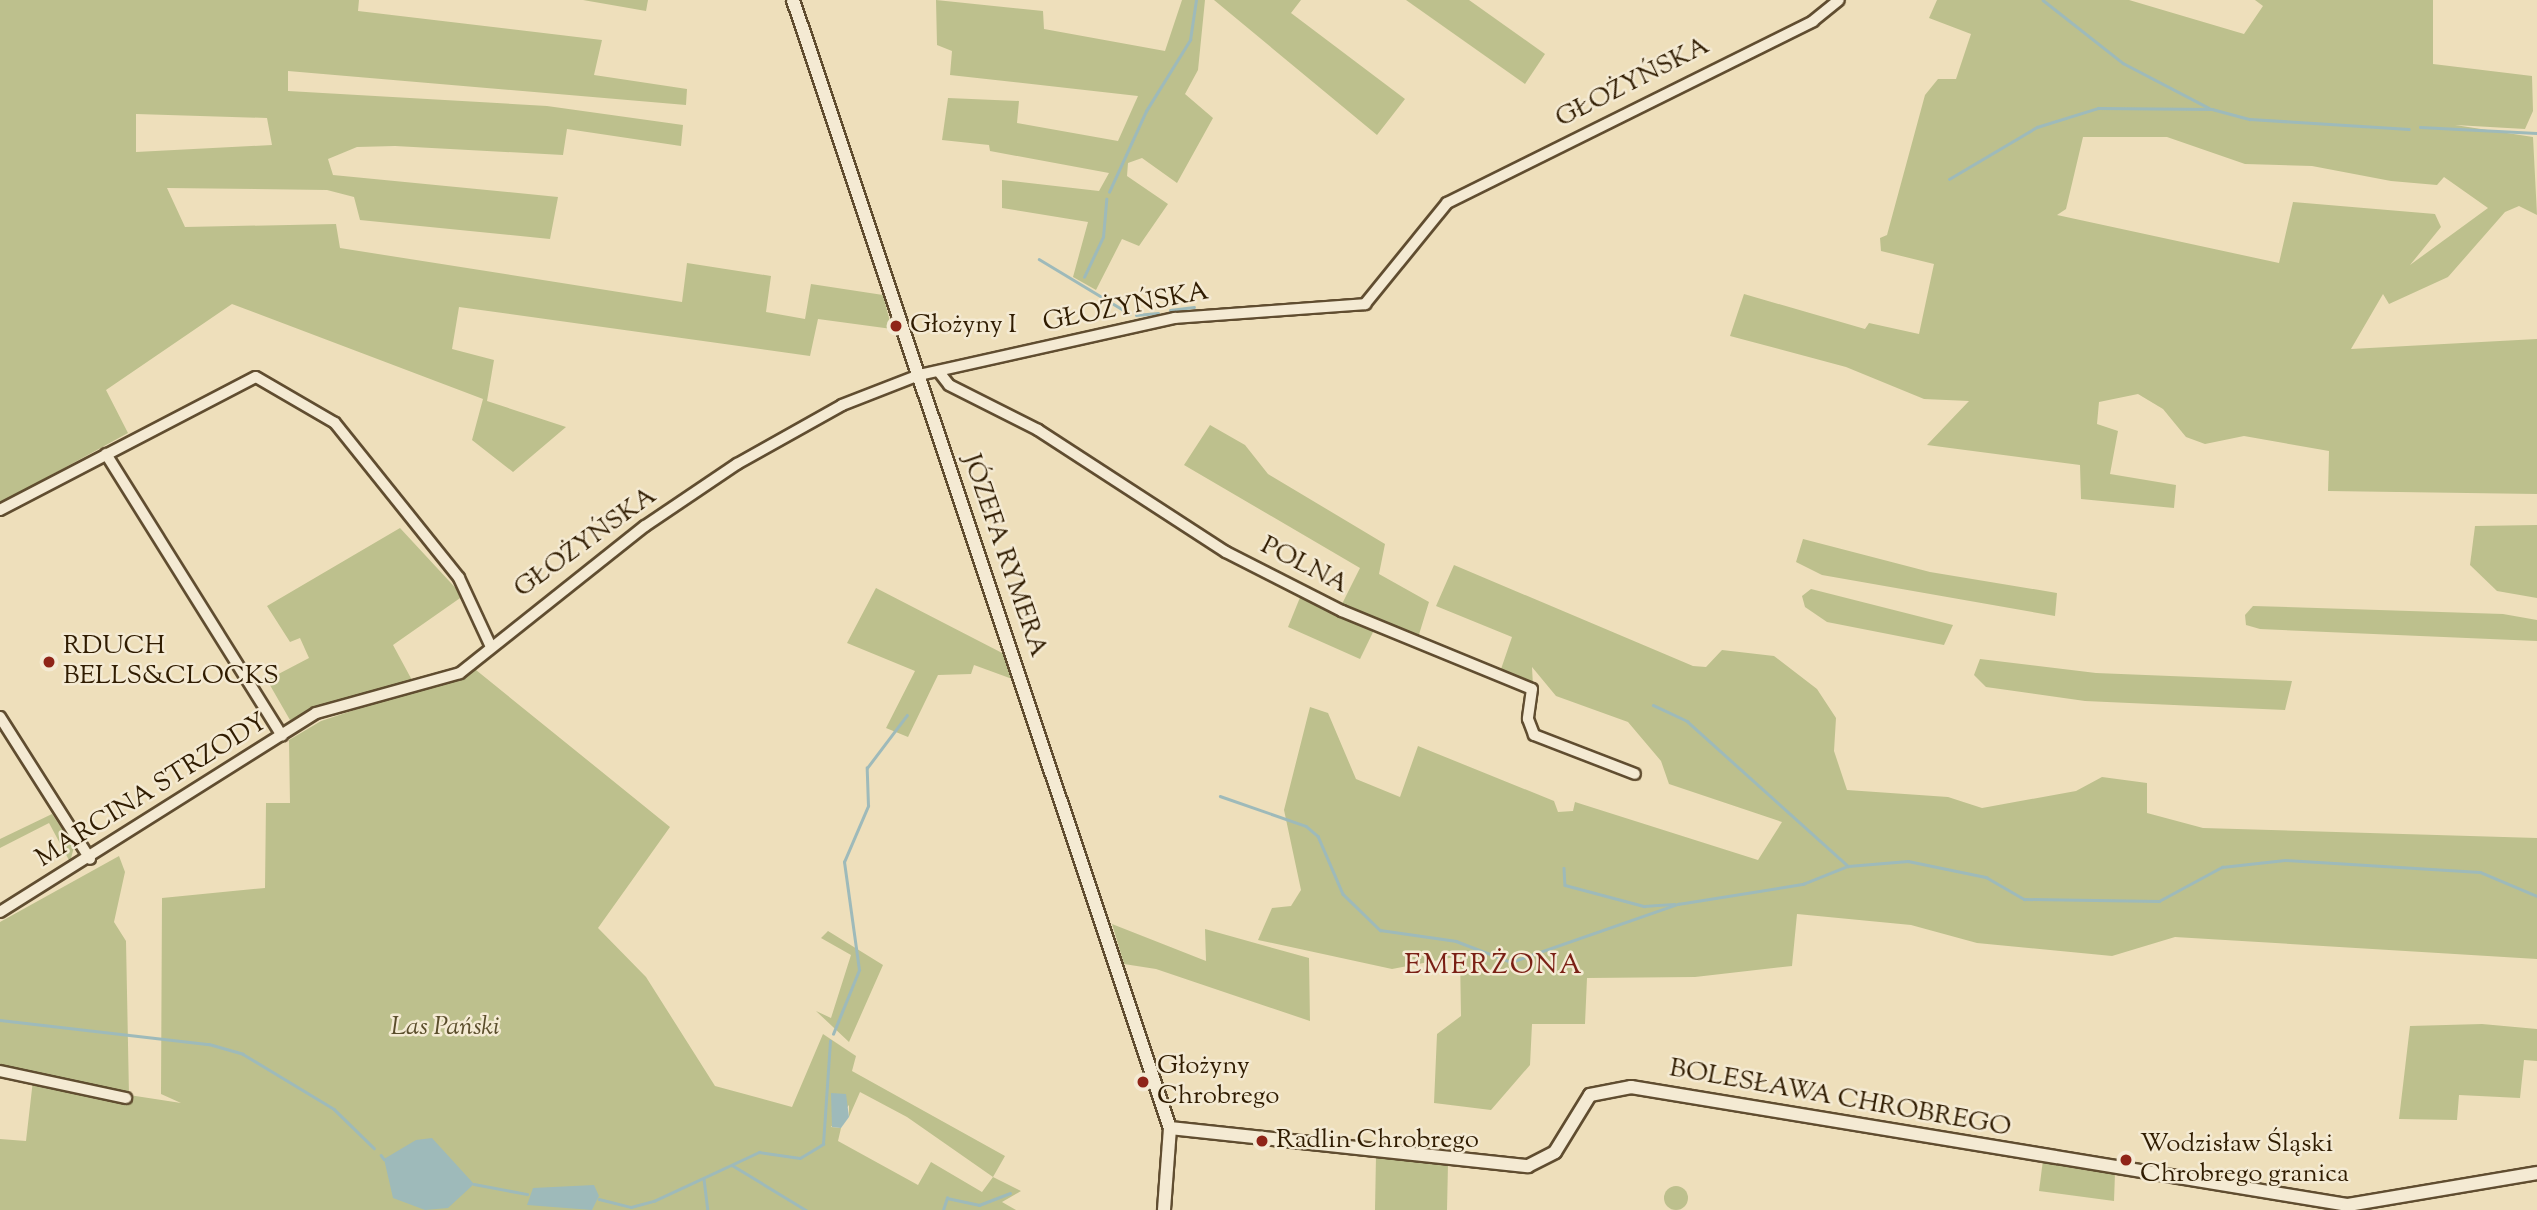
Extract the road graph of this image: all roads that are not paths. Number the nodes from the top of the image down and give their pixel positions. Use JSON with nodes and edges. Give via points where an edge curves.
{"nodes":[{"id":1,"x":793,"y":0,"type":"edge"},
{"id":2,"x":1839,"y":0,"type":"edge"},
{"id":3,"x":939,"y":372,"type":"junction"},
{"id":4,"x":919,"y":375,"type":"junction"},
{"id":5,"x":106,"y":454,"type":"junction"},
{"id":6,"x":0,"y":510,"type":"edge"},
{"id":7,"x":487,"y":650,"type":"junction"},
{"id":8,"x":0,"y":717,"type":"edge"},
{"id":9,"x":282,"y":736,"type":"junction"},
{"id":10,"x":1634,"y":774,"type":"dead end"},
{"id":11,"x":90,"y":859,"type":"junction"},
{"id":12,"x":0,"y":912,"type":"edge"},
{"id":13,"x":0,"y":1071,"type":"edge"},
{"id":14,"x":126,"y":1098,"type":"dead end"},
{"id":15,"x":1170,"y":1128,"type":"junction"},
{"id":16,"x":2537,"y":1174,"type":"edge"},
{"id":17,"x":1164,"y":1210,"type":"edge"}],
"edges":[{"from":1,"to":4,"type":"street","name":"JÓZEFA RYMERA"},
{"from":2,"to":3,"type":"street","name":"GŁOŻYŃSKA","via":[[1813,20],[1447,202],[1365,304],[1175,318]]},
{"from":3,"to":4,"type":"street","name":"GŁOŻYŃSKA"},
{"from":3,"to":10,"type":"street","name":"POLNA","via":[[949,385],[1038,430],[1226,552],[1342,611],[1532,689],[1528,719],[1534,735]]},
{"from":4,"to":7,"type":"street","name":"GŁOŻYŃSKA","via":[[842,405],[737,464],[551,594]]},
{"from":4,"to":15,"type":"street","name":"JÓZEFA RYMERA"},
{"from":5,"to":6,"type":"street"},
{"from":5,"to":7,"type":"street","via":[[256,376],[335,423],[454,570]]},
{"from":5,"to":9,"type":"street"},
{"from":7,"to":9,"type":"street","name":"MARCINA STRZODY","via":[[460,673],[316,713]]},
{"from":8,"to":11,"type":"street"},
{"from":9,"to":11,"type":"street","name":"MARCINA STRZODY"},
{"from":11,"to":12,"type":"street","name":"MARCINA STRZODY"},
{"from":13,"to":14,"type":"street"},
{"from":15,"to":16,"type":"street","name":"BOLESŁAWA CHROBREGO","via":[[1528,1166],[1555,1152],[1590,1095],[1631,1087],[2348,1205]]},
{"from":15,"to":17,"type":"street","name":"JÓZEFA RYMERA"}]}
